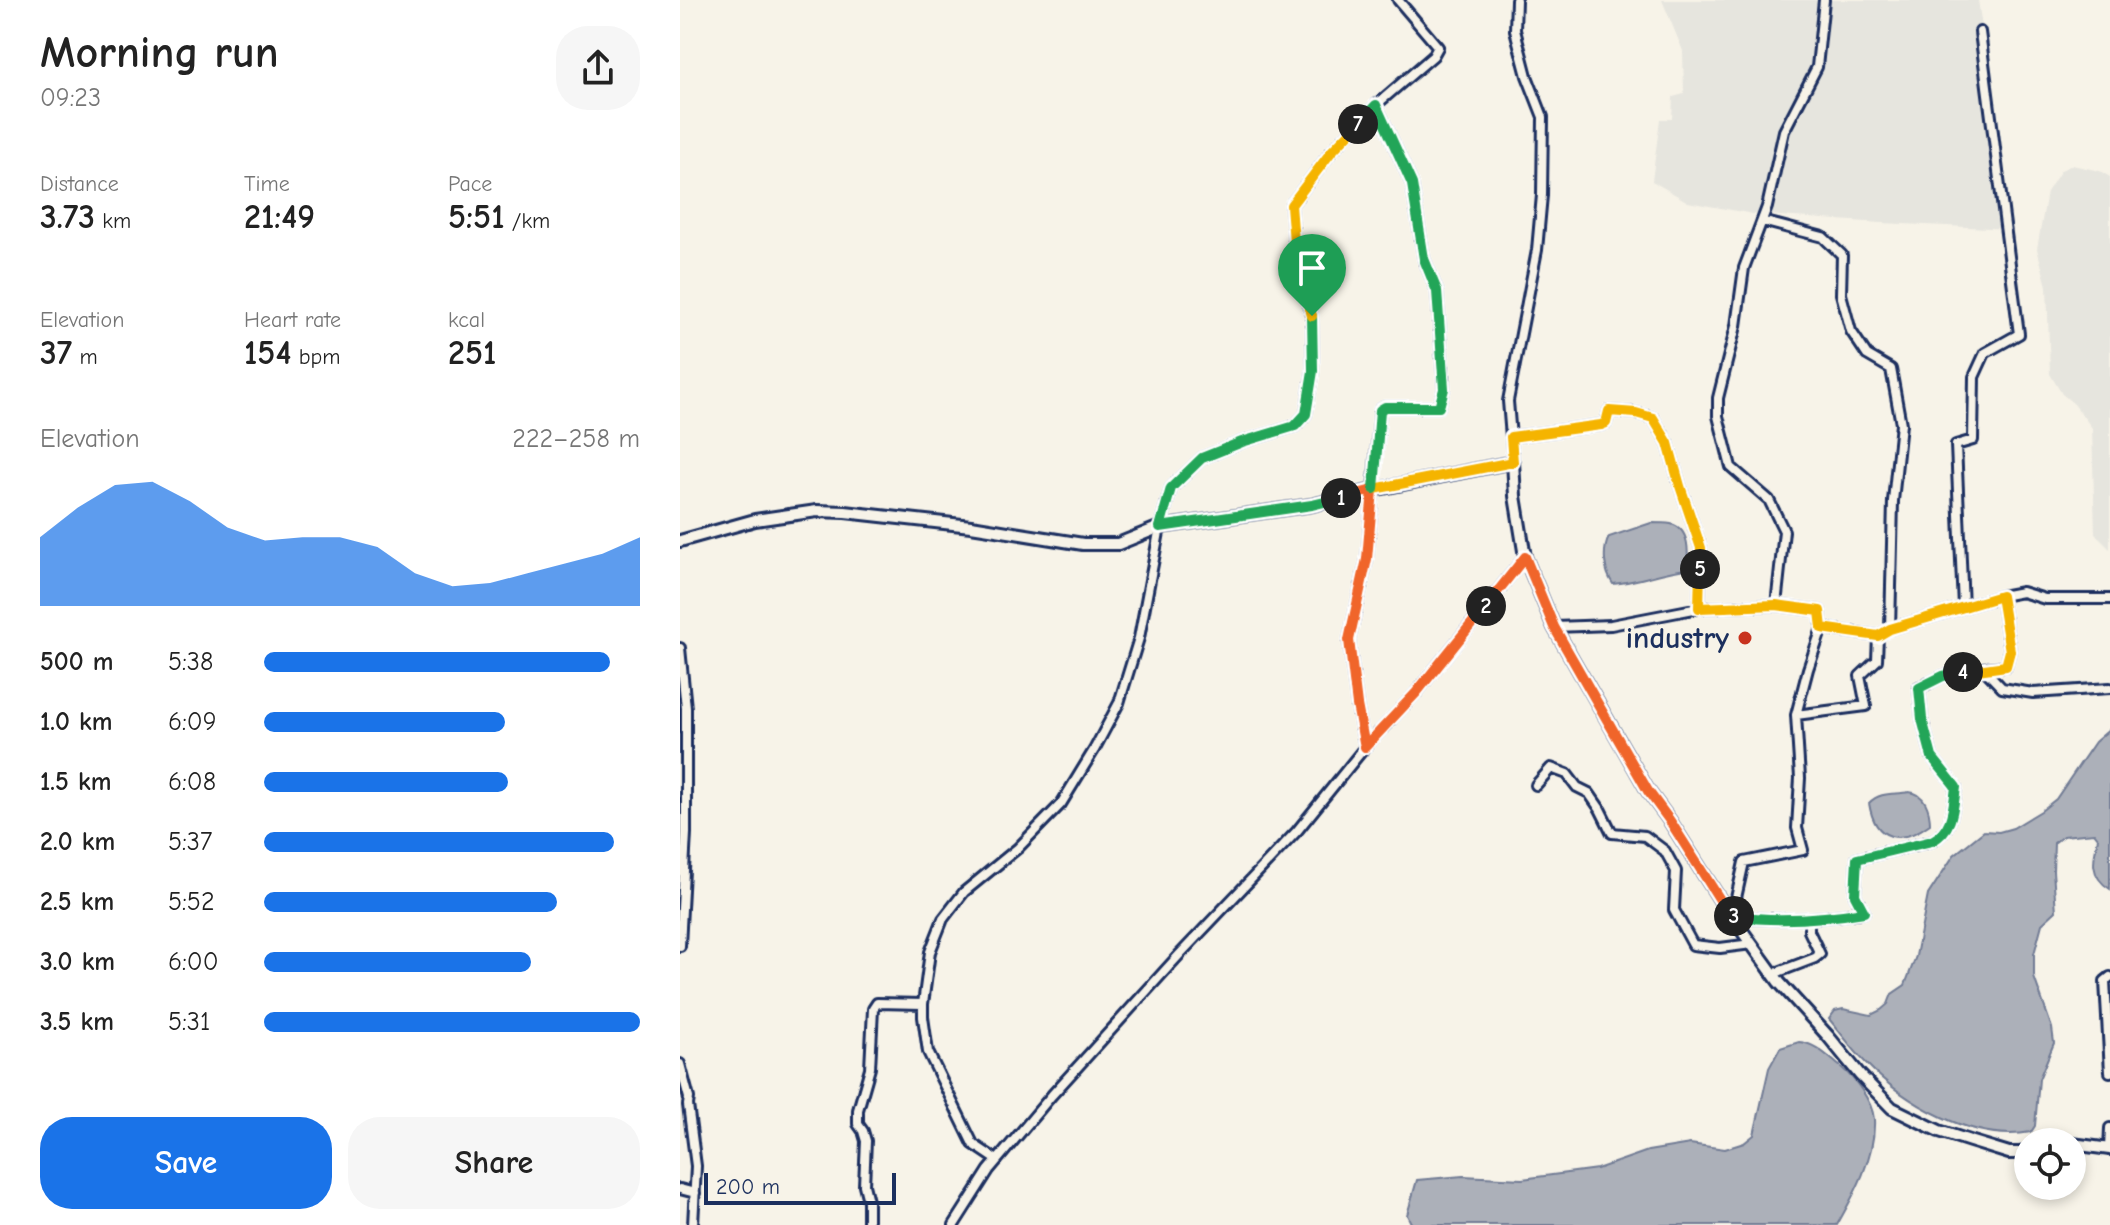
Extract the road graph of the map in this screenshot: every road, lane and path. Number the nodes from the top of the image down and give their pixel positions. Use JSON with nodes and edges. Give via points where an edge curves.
{"nodes":[{"id":1,"x":1398,"y":0,"type":"edge"},
{"id":2,"x":1516,"y":0,"type":"edge"},
{"id":3,"x":1824,"y":0,"type":"edge"},
{"id":4,"x":1980,"y":32,"type":"dead end"},
{"id":5,"x":1376,"y":105,"type":"junction"},
{"id":6,"x":1762,"y":221,"type":"junction"},
{"id":7,"x":1511,"y":437,"type":"junction"},
{"id":8,"x":1513,"y":462,"type":"junction"},
{"id":9,"x":1373,"y":490,"type":"junction"},
{"id":10,"x":1160,"y":527,"type":"junction"},
{"id":11,"x":680,"y":541,"type":"edge"},
{"id":12,"x":1525,"y":557,"type":"junction"},
{"id":13,"x":2001,"y":596,"type":"junction"},
{"id":14,"x":2110,"y":599,"type":"edge"},
{"id":15,"x":1776,"y":605,"type":"junction"},
{"id":16,"x":1963,"y":607,"type":"junction"},
{"id":17,"x":1699,"y":608,"type":"junction"},
{"id":18,"x":1554,"y":627,"type":"junction"},
{"id":19,"x":1822,"y":628,"type":"junction"},
{"id":20,"x":1890,"y":629,"type":"junction"},
{"id":21,"x":1878,"y":636,"type":"junction"},
{"id":22,"x":680,"y":648,"type":"edge"},
{"id":23,"x":1983,"y":668,"type":"junction"},
{"id":24,"x":2110,"y":688,"type":"edge"},
{"id":25,"x":1796,"y":715,"type":"junction"},
{"id":26,"x":1365,"y":747,"type":"junction"},
{"id":27,"x":1536,"y":785,"type":"dead end"},
{"id":28,"x":1732,"y":916,"type":"junction"},
{"id":29,"x":1809,"y":918,"type":"junction"},
{"id":30,"x":1752,"y":944,"type":"junction"},
{"id":31,"x":680,"y":946,"type":"edge"},
{"id":32,"x":1773,"y":974,"type":"junction"},
{"id":33,"x":2110,"y":977,"type":"edge"},
{"id":34,"x":923,"y":1004,"type":"junction"},
{"id":35,"x":680,"y":1064,"type":"edge"},
{"id":36,"x":2110,"y":1072,"type":"edge"},
{"id":37,"x":2110,"y":1128,"type":"edge"},
{"id":38,"x":2086,"y":1146,"type":"edge"},
{"id":39,"x":2109,"y":1149,"type":"edge"},
{"id":40,"x":2014,"y":1153,"type":"edge"},
{"id":41,"x":997,"y":1160,"type":"junction"},
{"id":42,"x":680,"y":1189,"type":"edge"},
{"id":43,"x":695,"y":1193,"type":"junction"},
{"id":44,"x":693,"y":1225,"type":"edge"},
{"id":45,"x":868,"y":1225,"type":"edge"},
{"id":46,"x":954,"y":1225,"type":"edge"}],
"edges":[{"from":1,"to":5,"type":"street","via":[[1438,47]]},
{"from":2,"to":7,"type":"street","via":[[1515,30],[1543,117],[1537,250],[1508,401]]},
{"from":3,"to":6,"type":"street","via":[[1817,67],[1784,131]]},
{"from":4,"to":16,"type":"street","via":[[2019,334],[1985,353],[1974,377],[1973,440],[1956,445]]},
{"from":5,"to":9,"type":"street","via":[[1412,184],[1424,259],[1437,291],[1444,389],[1439,407],[1380,410]]},
{"from":5,"to":10,"type":"street","via":[[1291,205],[1295,254],[1312,316],[1313,371],[1306,414],[1295,426],[1202,458],[1171,488]]},
{"from":6,"to":15,"type":"street","via":[[1744,268],[1718,416],[1731,467],[1769,500],[1784,531]]},
{"from":6,"to":20,"type":"street","via":[[1823,237],[1842,255],[1841,294],[1851,331],[1867,355],[1891,369],[1901,424]]},
{"from":7,"to":8,"type":"street"},
{"from":7,"to":17,"type":"street","via":[[1601,425],[1609,411],[1653,418],[1668,443],[1701,548]]},
{"from":8,"to":9,"type":"main road"},
{"from":8,"to":12,"type":"main road"},
{"from":9,"to":10,"type":"main road","via":[[1312,505]]},
{"from":9,"to":26,"type":"street","via":[[1367,559],[1349,640]]},
{"from":10,"to":11,"type":"main road","via":[[1105,546],[817,511],[755,520]]},
{"from":10,"to":34,"type":"street","via":[[1139,638],[1119,703],[1061,804],[964,892],[943,919],[930,952]]},
{"from":12,"to":18,"type":"main road"},
{"from":12,"to":26,"type":"street","via":[[1416,693]]},
{"from":13,"to":14,"type":"street","via":[[2022,592],[2045,599]]},
{"from":13,"to":16,"type":"street"},
{"from":13,"to":23,"type":"street","via":[[2010,651],[2006,666]]},
{"from":15,"to":17,"type":"street"},
{"from":15,"to":19,"type":"street","via":[[1820,611]]},
{"from":16,"to":20,"type":"street"},
{"from":17,"to":18,"type":"street","via":[[1611,625]]},
{"from":18,"to":28,"type":"main road","via":[[1648,791]]},
{"from":19,"to":21,"type":"street"},
{"from":19,"to":25,"type":"street"},
{"from":20,"to":21,"type":"street"},
{"from":21,"to":25,"type":"street","via":[[1877,660],[1860,676],[1866,706]]},
{"from":22,"to":31,"type":"street","via":[[686,708],[686,833]]},
{"from":23,"to":24,"type":"street","via":[[2002,688],[2033,693]]},
{"from":23,"to":29,"type":"street","via":[[1943,676],[1919,688],[1932,757],[1956,787],[1943,835],[1857,859],[1855,895],[1864,912]]},
{"from":25,"to":28,"type":"street","via":[[1797,828],[1803,850],[1744,862]]},
{"from":26,"to":41,"type":"street","via":[[1297,831],[1169,965]]},
{"from":27,"to":30,"type":"street","via":[[1551,768],[1567,774],[1589,793],[1612,833],[1645,836],[1665,851],[1676,871],[1674,910],[1693,945]]},
{"from":28,"to":29,"type":"street"},
{"from":28,"to":30,"type":"main road"},
{"from":29,"to":32,"type":"street","via":[[1820,954]]},
{"from":30,"to":32,"type":"main road"},
{"from":32,"to":40,"type":"main road","via":[[1892,1108],[1939,1131]]},
{"from":33,"to":36,"type":"street","via":[[2105,985]]},
{"from":34,"to":41,"type":"street","via":[[928,1052],[973,1144]]},
{"from":34,"to":45,"type":"street","via":[[877,1003],[873,1009],[870,1068],[858,1110],[866,1141]]},
{"from":35,"to":43,"type":"street","via":[[689,1098]]},
{"from":37,"to":39,"type":"street"},
{"from":38,"to":39,"type":"main road"},
{"from":41,"to":46,"type":"street"},
{"from":42,"to":43,"type":"street"},
{"from":43,"to":44,"type":"street"}]}
